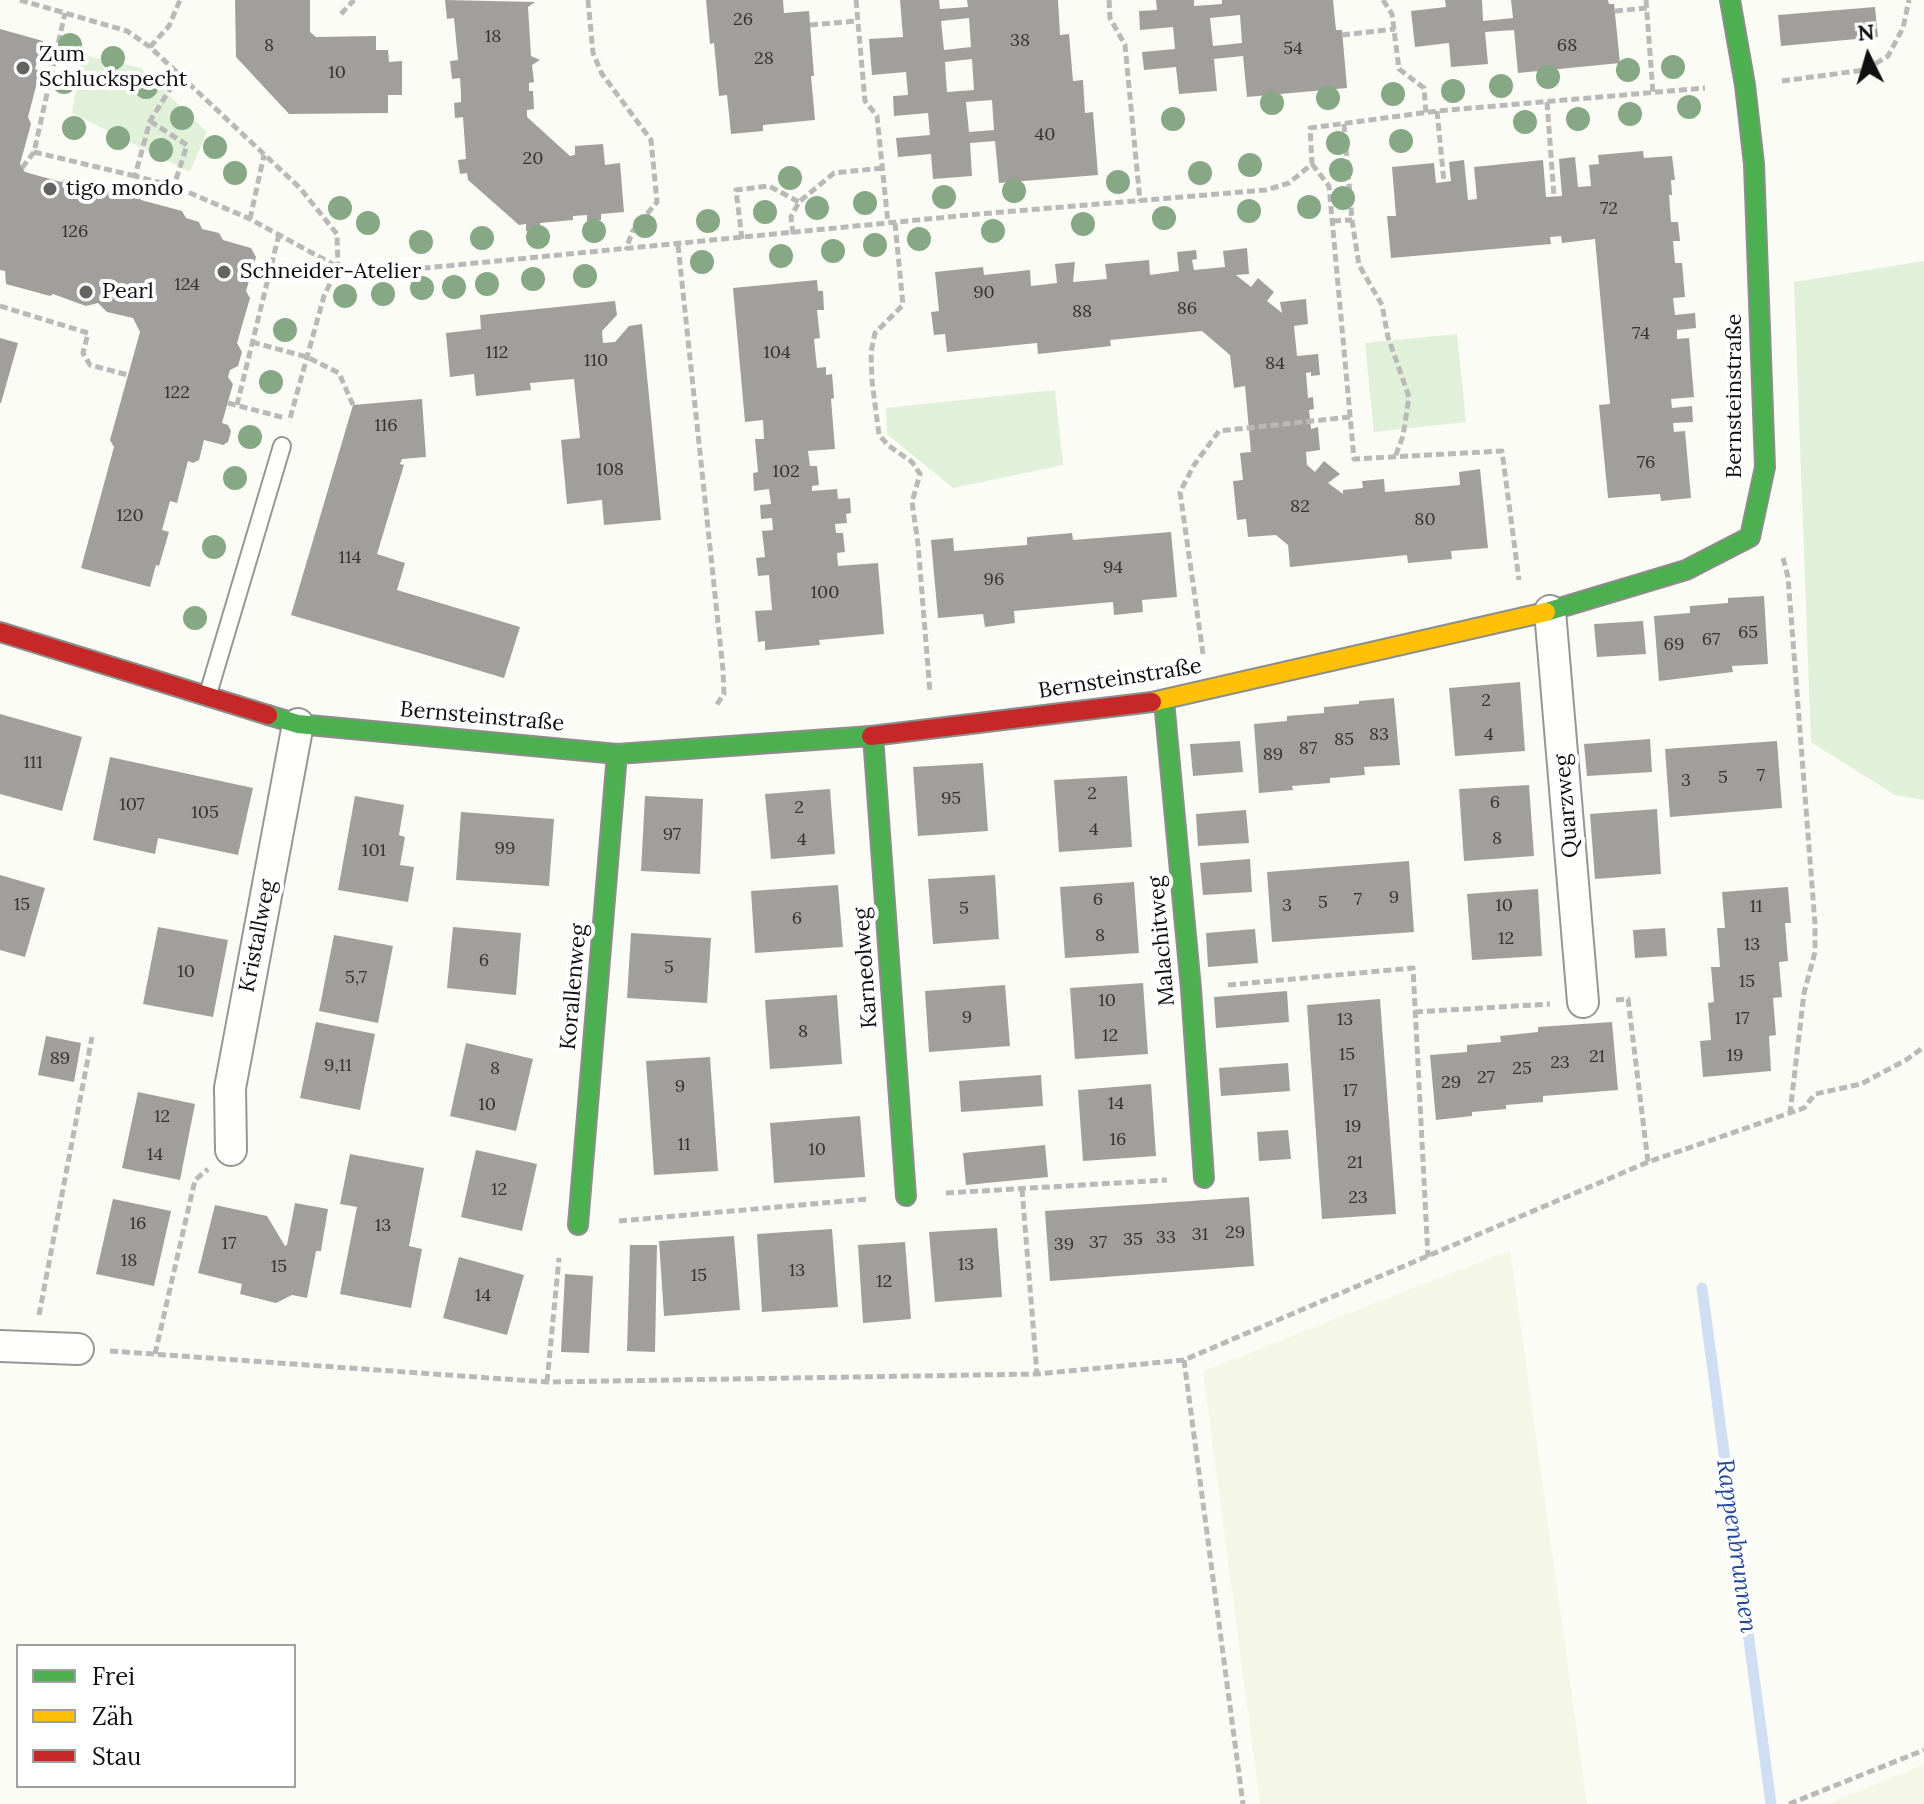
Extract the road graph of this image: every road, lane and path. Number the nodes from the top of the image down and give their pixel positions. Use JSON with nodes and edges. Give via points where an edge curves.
{"nodes":[{"id":1,"x":20,"y":0,"type":"edge"},
{"id":2,"x":180,"y":0,"type":"edge"},
{"id":3,"x":354,"y":0,"type":"edge"},
{"id":4,"x":588,"y":0,"type":"edge"},
{"id":5,"x":856,"y":0,"type":"edge"},
{"id":6,"x":1109,"y":0,"type":"edge"},
{"id":7,"x":1383,"y":0,"type":"edge"},
{"id":8,"x":1646,"y":0,"type":"edge"},
{"id":9,"x":1730,"y":0,"type":"edge"},
{"id":10,"x":1909,"y":0,"type":"edge"},
{"id":11,"x":1647,"y":8,"type":"junction"},
{"id":12,"x":1615,"y":11,"type":"dead end"},
{"id":13,"x":65,"y":13,"type":"junction"},
{"id":14,"x":341,"y":14,"type":"dead end"},
{"id":15,"x":858,"y":21,"type":"junction"},
{"id":16,"x":810,"y":25,"type":"dead end"},
{"id":17,"x":1395,"y":29,"type":"junction"},
{"id":18,"x":1342,"y":35,"type":"dead end"},
{"id":19,"x":150,"y":47,"type":"junction"},
{"id":20,"x":179,"y":75,"type":"junction"},
{"id":21,"x":1745,"y":85,"type":"junction"},
{"id":22,"x":1653,"y":93,"type":"junction"},
{"id":23,"x":1547,"y":102,"type":"junction"},
{"id":24,"x":1437,"y":111,"type":"junction"},
{"id":25,"x":1426,"y":113,"type":"junction"},
{"id":26,"x":150,"y":121,"type":"junction"},
{"id":27,"x":1344,"y":124,"type":"junction"},
{"id":28,"x":34,"y":152,"type":"junction"},
{"id":29,"x":264,"y":155,"type":"junction"},
{"id":30,"x":1312,"y":164,"type":"junction"},
{"id":31,"x":22,"y":168,"type":"dead end"},
{"id":32,"x":883,"y":168,"type":"junction"},
{"id":33,"x":135,"y":176,"type":"junction"},
{"id":34,"x":1444,"y":182,"type":"dead end"},
{"id":35,"x":174,"y":186,"type":"junction"},
{"id":36,"x":1554,"y":196,"type":"dead end"},
{"id":37,"x":1140,"y":201,"type":"junction"},
{"id":38,"x":799,"y":202,"type":"junction"},
{"id":39,"x":250,"y":219,"type":"junction"},
{"id":40,"x":1352,"y":220,"type":"junction"},
{"id":41,"x":1333,"y":221,"type":"junction"},
{"id":42,"x":892,"y":223,"type":"junction"},
{"id":43,"x":279,"y":234,"type":"junction"},
{"id":44,"x":793,"y":234,"type":"junction"},
{"id":45,"x":742,"y":239,"type":"junction"},
{"id":46,"x":678,"y":245,"type":"junction"},
{"id":47,"x":626,"y":251,"type":"junction"},
{"id":48,"x":338,"y":267,"type":"junction"},
{"id":49,"x":0,"y":306,"type":"edge"},
{"id":50,"x":252,"y":342,"type":"junction"},
{"id":51,"x":307,"y":357,"type":"junction"},
{"id":52,"x":128,"y":375,"type":"dead end"},
{"id":53,"x":228,"y":403,"type":"dead end"},
{"id":54,"x":237,"y":405,"type":"junction"},
{"id":55,"x":353,"y":405,"type":"dead end"},
{"id":56,"x":1350,"y":417,"type":"junction"},
{"id":57,"x":289,"y":419,"type":"junction"},
{"id":58,"x":282,"y":446,"type":"joint"},
{"id":59,"x":1395,"y":457,"type":"junction"},
{"id":60,"x":1750,"y":537,"type":"junction"},
{"id":61,"x":1537,"y":614,"type":"junction"},
{"id":62,"x":0,"y":632,"type":"edge"},
{"id":63,"x":1208,"y":691,"type":"junction"},
{"id":64,"x":207,"y":696,"type":"junction"},
{"id":65,"x":1164,"y":701,"type":"junction"},
{"id":66,"x":298,"y":724,"type":"junction"},
{"id":67,"x":933,"y":729,"type":"junction"},
{"id":68,"x":873,"y":736,"type":"junction"},
{"id":69,"x":708,"y":748,"type":"junction"},
{"id":70,"x":617,"y":754,"type":"junction"},
{"id":71,"x":1191,"y":989,"type":"junction"},
{"id":72,"x":1583,"y":1002,"type":"junction"},
{"id":73,"x":1415,"y":1012,"type":"junction"},
{"id":74,"x":92,"y":1037,"type":"dead end"},
{"id":75,"x":1924,"y":1047,"type":"edge"},
{"id":76,"x":1790,"y":1113,"type":"junction"},
{"id":77,"x":231,"y":1150,"type":"joint"},
{"id":78,"x":1648,"y":1162,"type":"junction"},
{"id":79,"x":1204,"y":1178,"type":"joint"},
{"id":80,"x":1022,"y":1189,"type":"junction"},
{"id":81,"x":906,"y":1196,"type":"junction"},
{"id":82,"x":578,"y":1225,"type":"junction"},
{"id":83,"x":1428,"y":1257,"type":"junction"},
{"id":84,"x":0,"y":1346,"type":"edge"},
{"id":85,"x":32,"y":1348,"type":"junction"},
{"id":86,"x":78,"y":1349,"type":"joint"},
{"id":87,"x":155,"y":1354,"type":"junction"},
{"id":88,"x":1184,"y":1360,"type":"junction"},
{"id":89,"x":1037,"y":1374,"type":"junction"},
{"id":90,"x":547,"y":1382,"type":"junction"},
{"id":91,"x":1924,"y":1750,"type":"edge"},
{"id":92,"x":1243,"y":1804,"type":"edge"},
{"id":93,"x":1789,"y":1804,"type":"edge"}],
"edges":[{"from":1,"to":13,"type":"path"},
{"from":2,"to":19,"type":"path","via":[[169,26]]},
{"from":3,"to":14,"type":"path"},
{"from":4,"to":47,"type":"path","via":[[593,53],[602,74],[651,140],[657,202],[632,232]]},
{"from":5,"to":15,"type":"path"},
{"from":6,"to":37,"type":"path","via":[[1110,18],[1125,45]]},
{"from":7,"to":17,"type":"path"},
{"from":8,"to":11,"type":"path"},
{"from":9,"to":21,"type":"street","name":"Bernsteinstraße"},
{"from":10,"to":21,"type":"path","via":[[1903,28],[1888,56],[1865,70]]},
{"from":11,"to":12,"type":"path"},
{"from":11,"to":22,"type":"path"},
{"from":13,"to":19,"type":"path","via":[[127,31]]},
{"from":13,"to":28,"type":"path"},
{"from":15,"to":16,"type":"path"},
{"from":15,"to":32,"type":"path","via":[[865,101],[877,116]]},
{"from":17,"to":18,"type":"path"},
{"from":17,"to":25,"type":"path","via":[[1399,69],[1424,88]]},
{"from":19,"to":20,"type":"path"},
{"from":20,"to":26,"type":"path"},
{"from":20,"to":29,"type":"path"},
{"from":21,"to":22,"type":"path"},
{"from":21,"to":60,"type":"street","name":"Bernsteinstraße","via":[[1754,164],[1765,467]]},
{"from":22,"to":23,"type":"path"},
{"from":23,"to":24,"type":"path"},
{"from":23,"to":36,"type":"path"},
{"from":24,"to":25,"type":"path"},
{"from":24,"to":34,"type":"path"},
{"from":25,"to":27,"type":"path"},
{"from":26,"to":33,"type":"path"},
{"from":26,"to":35,"type":"path","via":[[187,145]]},
{"from":27,"to":30,"type":"path","via":[[1310,128]]},
{"from":27,"to":40,"type":"path"},
{"from":28,"to":31,"type":"path"},
{"from":28,"to":33,"type":"path"},
{"from":29,"to":39,"type":"path"},
{"from":29,"to":48,"type":"path","via":[[300,188],[337,234]]},
{"from":30,"to":37,"type":"path","via":[[1289,183],[1266,190]]},
{"from":30,"to":41,"type":"path","via":[[1329,186]]},
{"from":32,"to":38,"type":"path","via":[[834,173]]},
{"from":32,"to":42,"type":"path"},
{"from":33,"to":35,"type":"path"},
{"from":35,"to":39,"type":"path"},
{"from":37,"to":42,"type":"path"},
{"from":38,"to":44,"type":"path","via":[[791,217]]},
{"from":38,"to":45,"type":"path","via":[[769,186],[736,190]]},
{"from":39,"to":43,"type":"path"},
{"from":40,"to":41,"type":"path"},
{"from":40,"to":59,"type":"path","via":[[1359,265],[1382,305],[1409,397]]},
{"from":41,"to":56,"type":"path"},
{"from":42,"to":44,"type":"path"},
{"from":42,"to":67,"type":"path","via":[[903,305],[875,333],[872,381],[879,435],[920,474],[912,502]]},
{"from":43,"to":48,"type":"path"},
{"from":43,"to":50,"type":"path"},
{"from":44,"to":45,"type":"path"},
{"from":45,"to":46,"type":"path"},
{"from":46,"to":47,"type":"path"},
{"from":46,"to":69,"type":"path","via":[[723,670],[724,694],[708,716]]},
{"from":47,"to":48,"type":"path","via":[[374,273]]},
{"from":48,"to":51,"type":"path"},
{"from":49,"to":52,"type":"path","via":[[88,333],[83,353],[90,365]]},
{"from":50,"to":51,"type":"path"},
{"from":50,"to":54,"type":"path"},
{"from":51,"to":55,"type":"path","via":[[339,373]]},
{"from":51,"to":57,"type":"path"},
{"from":53,"to":54,"type":"path"},
{"from":54,"to":57,"type":"path"},
{"from":56,"to":59,"type":"path","via":[[1354,459]]},
{"from":56,"to":63,"type":"path","via":[[1219,431],[1180,492]]},
{"from":57,"to":58,"type":"path"},
{"from":58,"to":64,"type":"lane"},
{"from":59,"to":61,"type":"path","via":[[1502,451]]},
{"from":60,"to":61,"type":"street","name":"Bernsteinstraße","via":[[1686,570]]},
{"from":60,"to":76,"type":"path","via":[[1782,554],[1788,577],[1815,924]]},
{"from":61,"to":63,"type":"street","name":"Bernsteinstraße"},
{"from":61,"to":72,"type":"street","name":"Quarzweg"},
{"from":62,"to":64,"type":"street","name":"Bernsteinstraße"},
{"from":63,"to":65,"type":"street","name":"Bernsteinstraße"},
{"from":64,"to":66,"type":"street","name":"Bernsteinstraße"},
{"from":65,"to":67,"type":"street","name":"Bernsteinstraße"},
{"from":65,"to":71,"type":"street","name":"Malachitweg"},
{"from":66,"to":70,"type":"street","name":"Bernsteinstraße"},
{"from":66,"to":77,"type":"street","name":"Kristallweg","via":[[230,1088]]},
{"from":67,"to":68,"type":"street","name":"Bernsteinstraße"},
{"from":68,"to":69,"type":"street","name":"Bernsteinstraße"},
{"from":68,"to":81,"type":"street","name":"Karneolweg"},
{"from":69,"to":70,"type":"street","name":"Bernsteinstraße"},
{"from":70,"to":82,"type":"street","name":"Korallenweg"},
{"from":71,"to":73,"type":"path","via":[[1413,968]]},
{"from":71,"to":79,"type":"street","name":"Malachitweg"},
{"from":72,"to":73,"type":"path"},
{"from":72,"to":78,"type":"path","via":[[1628,999]]},
{"from":73,"to":83,"type":"path"},
{"from":74,"to":85,"type":"path"},
{"from":75,"to":76,"type":"path","via":[[1861,1084],[1815,1094],[1804,1108]]},
{"from":76,"to":78,"type":"path"},
{"from":77,"to":87,"type":"path","via":[[195,1180]]},
{"from":78,"to":83,"type":"path"},
{"from":79,"to":80,"type":"path"},
{"from":80,"to":81,"type":"path"},
{"from":80,"to":89,"type":"path"},
{"from":81,"to":82,"type":"path"},
{"from":82,"to":90,"type":"path","via":[[561,1225]]},
{"from":83,"to":88,"type":"path"},
{"from":84,"to":85,"type":"street"},
{"from":85,"to":86,"type":"street"},
{"from":86,"to":87,"type":"path"},
{"from":87,"to":90,"type":"path"},
{"from":88,"to":89,"type":"path"},
{"from":88,"to":92,"type":"path"},
{"from":89,"to":90,"type":"path"},
{"from":91,"to":93,"type":"path"}]}
